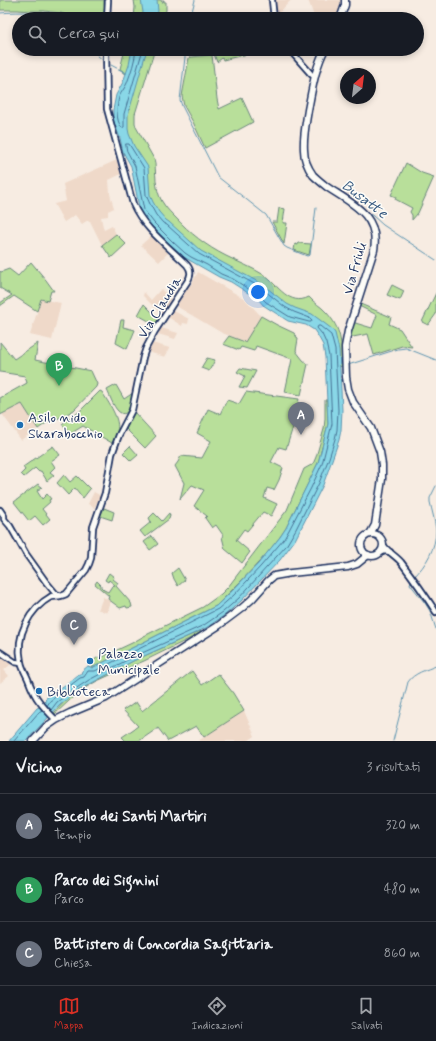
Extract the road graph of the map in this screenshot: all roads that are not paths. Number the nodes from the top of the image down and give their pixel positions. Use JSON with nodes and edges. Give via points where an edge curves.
{"nodes":[{"id":1,"x":108,"y":0,"type":"edge"},
{"id":2,"x":272,"y":0,"type":"edge"},
{"id":3,"x":345,"y":0,"type":"edge"},
{"id":4,"x":107,"y":12,"type":"edge"},
{"id":5,"x":273,"y":12,"type":"edge"},
{"id":6,"x":344,"y":12,"type":"edge"},
{"id":7,"x":106,"y":56,"type":"edge"},
{"id":8,"x":295,"y":56,"type":"edge"},
{"id":9,"x":321,"y":56,"type":"edge"},
{"id":10,"x":315,"y":77,"type":"junction"},
{"id":11,"x":0,"y":510,"type":"edge"},
{"id":12,"x":2,"y":520,"type":"edge"},
{"id":13,"x":375,"y":525,"type":"junction"},
{"id":14,"x":370,"y":534,"type":"junction"},
{"id":15,"x":378,"y":535,"type":"junction"},
{"id":16,"x":383,"y":544,"type":"junction"},
{"id":17,"x":390,"y":552,"type":"junction"},
{"id":18,"x":366,"y":553,"type":"junction"},
{"id":19,"x":380,"y":553,"type":"junction"},
{"id":20,"x":55,"y":595,"type":"junction"},
{"id":21,"x":436,"y":612,"type":"edge"},
{"id":22,"x":0,"y":652,"type":"edge"},
{"id":23,"x":21,"y":663,"type":"junction"},
{"id":24,"x":54,"y":718,"type":"junction"},
{"id":25,"x":33,"y":741,"type":"edge"}],
"edges":[{"from":1,"to":4,"type":"street"},
{"from":2,"to":5,"type":"street"},
{"from":3,"to":6,"type":"main road"},
{"from":7,"to":20,"type":"street","name":"Via Claudia","via":[[107,109],[133,204],[145,224],[187,265],[190,274],[188,282],[146,348],[132,410],[112,454],[105,493],[92,527],[89,564],[66,594]]},
{"from":8,"to":10,"type":"street"},
{"from":9,"to":10,"type":"main road","name":"Via Friuli"},
{"from":10,"to":13,"type":"main road","name":"Via Friuli","via":[[303,139],[304,157],[313,175],[366,215],[375,236],[374,250],[345,347],[350,395],[371,428],[380,452],[382,478]]},
{"from":11,"to":12,"type":"street","via":[[4,516]]},
{"from":12,"to":20,"type":"street","via":[[10,526]]},
{"from":13,"to":14,"type":"main road"},
{"from":13,"to":15,"type":"main road"},
{"from":14,"to":15,"type":"main road"},
{"from":14,"to":18,"type":"main road","via":[[361,544]]},
{"from":15,"to":16,"type":"main road"},
{"from":16,"to":17,"type":"street"},
{"from":16,"to":19,"type":"main road"},
{"from":17,"to":19,"type":"street"},
{"from":17,"to":21,"type":"street","via":[[400,561]]},
{"from":18,"to":19,"type":"main road","via":[[375,556]]},
{"from":18,"to":24,"type":"main road","via":[[357,564],[348,568],[274,576],[242,608],[218,626],[120,690],[95,703]]},
{"from":20,"to":23,"type":"street","via":[[31,614],[21,637]]},
{"from":22,"to":23,"type":"street"},
{"from":23,"to":24,"type":"street","via":[[35,694]]},
{"from":24,"to":25,"type":"main road"}]}
